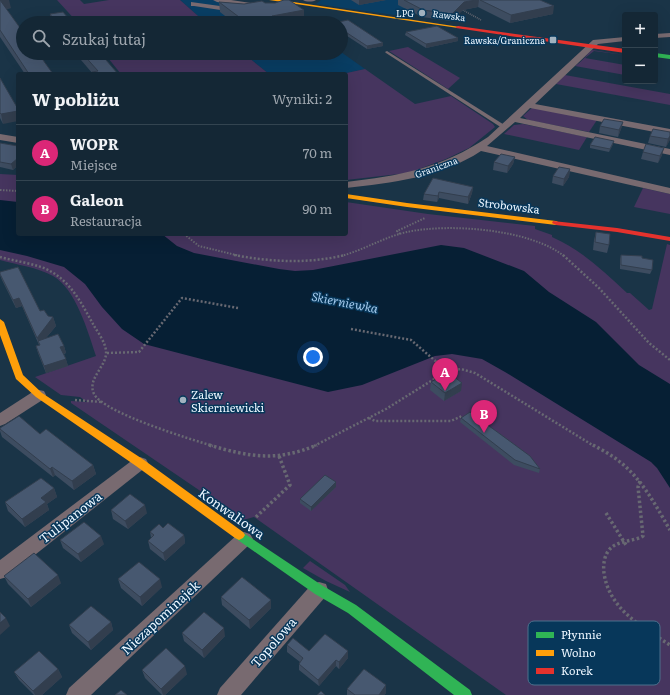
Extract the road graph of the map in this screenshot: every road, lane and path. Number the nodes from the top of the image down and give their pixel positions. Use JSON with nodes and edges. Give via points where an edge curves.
{"nodes":[{"id":1,"x":217,"y":0,"type":"edge"},
{"id":2,"x":305,"y":0,"type":"edge"},
{"id":3,"x":314,"y":0,"type":"edge"},
{"id":4,"x":192,"y":2,"type":"edge"},
{"id":5,"x":240,"y":2,"type":"edge"},
{"id":6,"x":272,"y":4,"type":"edge"},
{"id":7,"x":457,"y":7,"type":"edge"},
{"id":8,"x":204,"y":13,"type":"dead end"},
{"id":9,"x":485,"y":22,"type":"dead end"},
{"id":10,"x":670,"y":35,"type":"edge"},
{"id":11,"x":658,"y":36,"type":"edge"},
{"id":12,"x":622,"y":38,"type":"edge"},
{"id":13,"x":592,"y":46,"type":"junction"},
{"id":14,"x":622,"y":51,"type":"edge"},
{"id":15,"x":387,"y":52,"type":"dead end"},
{"id":16,"x":658,"y":55,"type":"edge"},
{"id":17,"x":670,"y":57,"type":"edge"},
{"id":18,"x":528,"y":105,"type":"junction"},
{"id":19,"x":513,"y":119,"type":"junction"},
{"id":20,"x":504,"y":127,"type":"junction"},
{"id":21,"x":670,"y":132,"type":"edge"},
{"id":22,"x":0,"y":137,"type":"edge"},
{"id":23,"x":16,"y":140,"type":"edge"},
{"id":24,"x":480,"y":147,"type":"junction"},
{"id":25,"x":670,"y":152,"type":"edge"},
{"id":26,"x":348,"y":185,"type":"edge"},
{"id":27,"x":0,"y":190,"type":"edge"},
{"id":28,"x":670,"y":190,"type":"edge"},
{"id":29,"x":16,"y":191,"type":"edge"},
{"id":30,"x":348,"y":196,"type":"edge"},
{"id":31,"x":438,"y":210,"type":"junction"},
{"id":32,"x":400,"y":234,"type":"junction"},
{"id":33,"x":186,"y":236,"type":"edge"},
{"id":34,"x":670,"y":239,"type":"edge"},
{"id":35,"x":0,"y":257,"type":"edge"},
{"id":36,"x":238,"y":308,"type":"dead end"},
{"id":37,"x":0,"y":322,"type":"edge"},
{"id":38,"x":351,"y":329,"type":"dead end"},
{"id":39,"x":2,"y":337,"type":"edge"},
{"id":40,"x":107,"y":353,"type":"junction"},
{"id":41,"x":670,"y":360,"type":"edge"},
{"id":42,"x":447,"y":371,"type":"junction"},
{"id":43,"x":39,"y":395,"type":"junction"},
{"id":44,"x":462,"y":416,"type":"edge"},
{"id":45,"x":369,"y":418,"type":"junction"},
{"id":46,"x":0,"y":420,"type":"edge"},
{"id":47,"x":279,"y":456,"type":"junction"},
{"id":48,"x":140,"y":463,"type":"junction"},
{"id":49,"x":640,"y":482,"type":"junction"},
{"id":50,"x":606,"y":513,"type":"dead end"},
{"id":51,"x":256,"y":516,"type":"dead end"},
{"id":52,"x":670,"y":530,"type":"edge"},
{"id":53,"x":244,"y":539,"type":"junction"},
{"id":54,"x":625,"y":544,"type":"junction"},
{"id":55,"x":0,"y":571,"type":"edge"},
{"id":56,"x":319,"y":590,"type":"junction"},
{"id":57,"x":634,"y":621,"type":"edge"},
{"id":58,"x":660,"y":638,"type":"edge"},
{"id":59,"x":670,"y":645,"type":"edge"},
{"id":60,"x":76,"y":695,"type":"edge"},
{"id":61,"x":227,"y":695,"type":"edge"},
{"id":62,"x":464,"y":695,"type":"edge"}],
"edges":[{"from":1,"to":5,"type":"street"},
{"from":2,"to":3,"type":"lane"},
{"from":4,"to":5,"type":"street","via":[[231,9],[236,8]]},
{"from":4,"to":8,"type":"street"},
{"from":5,"to":6,"type":"street"},
{"from":6,"to":13,"type":"street","name":"Rawska"},
{"from":7,"to":9,"type":"path"},
{"from":10,"to":11,"type":"street"},
{"from":12,"to":13,"type":"street","name":"Graniczna","via":[[600,41]]},
{"from":13,"to":14,"type":"street","name":"Rawska"},
{"from":13,"to":18,"type":"street","name":"Graniczna"},
{"from":15,"to":20,"type":"lane"},
{"from":16,"to":17,"type":"street"},
{"from":18,"to":19,"type":"street","name":"Graniczna"},
{"from":18,"to":21,"type":"street"},
{"from":19,"to":20,"type":"street","name":"Graniczna"},
{"from":19,"to":25,"type":"street"},
{"from":20,"to":24,"type":"street","name":"Graniczna"},
{"from":22,"to":23,"type":"street"},
{"from":24,"to":26,"type":"street","name":"Graniczna","via":[[446,165],[420,174]]},
{"from":24,"to":28,"type":"street"},
{"from":27,"to":29,"type":"path"},
{"from":30,"to":31,"type":"street","name":"Strobowska"},
{"from":31,"to":32,"type":"path","via":[[437,213],[397,231]]},
{"from":31,"to":34,"type":"street","name":"Strobowska","via":[[609,229]]},
{"from":32,"to":33,"type":"path","via":[[325,259],[288,262],[247,258],[206,249],[193,243]]},
{"from":32,"to":41,"type":"path","via":[[439,228],[475,231],[514,235],[553,249],[568,259],[609,299],[652,347]]},
{"from":35,"to":40,"type":"path","via":[[49,270],[64,280],[78,297],[101,337]]},
{"from":36,"to":40,"type":"path","via":[[182,298],[139,352]]},
{"from":37,"to":39,"type":"street","name":"Konwaliowa"},
{"from":38,"to":42,"type":"path","via":[[411,340]]},
{"from":39,"to":43,"type":"street","name":"Konwaliowa","via":[[19,377]]},
{"from":40,"to":47,"type":"path","via":[[93,385],[94,393],[109,406],[203,444],[255,456]]},
{"from":42,"to":45,"type":"path"},
{"from":42,"to":49,"type":"path","via":[[462,368],[475,373],[619,461]]},
{"from":43,"to":46,"type":"street"},
{"from":43,"to":48,"type":"street","name":"Konwaliowa"},
{"from":44,"to":45,"type":"path","via":[[451,421],[375,421]]},
{"from":45,"to":47,"type":"path","via":[[302,451]]},
{"from":47,"to":51,"type":"path","via":[[290,485]]},
{"from":48,"to":53,"type":"street","name":"Konwaliowa"},
{"from":48,"to":55,"type":"street","name":"Tulipanowa"},
{"from":49,"to":52,"type":"path"},
{"from":49,"to":54,"type":"path","via":[[638,487],[643,536]]},
{"from":50,"to":54,"type":"path"},
{"from":53,"to":56,"type":"street","name":"Konwaliowa"},
{"from":53,"to":60,"type":"street","name":"Niezapominajek"},
{"from":54,"to":57,"type":"path","via":[[610,549],[604,574],[610,594]]},
{"from":56,"to":61,"type":"street","name":"Topolowa"},
{"from":56,"to":62,"type":"street","name":"Konwaliowa","via":[[352,609]]},
{"from":58,"to":59,"type":"path"}]}
